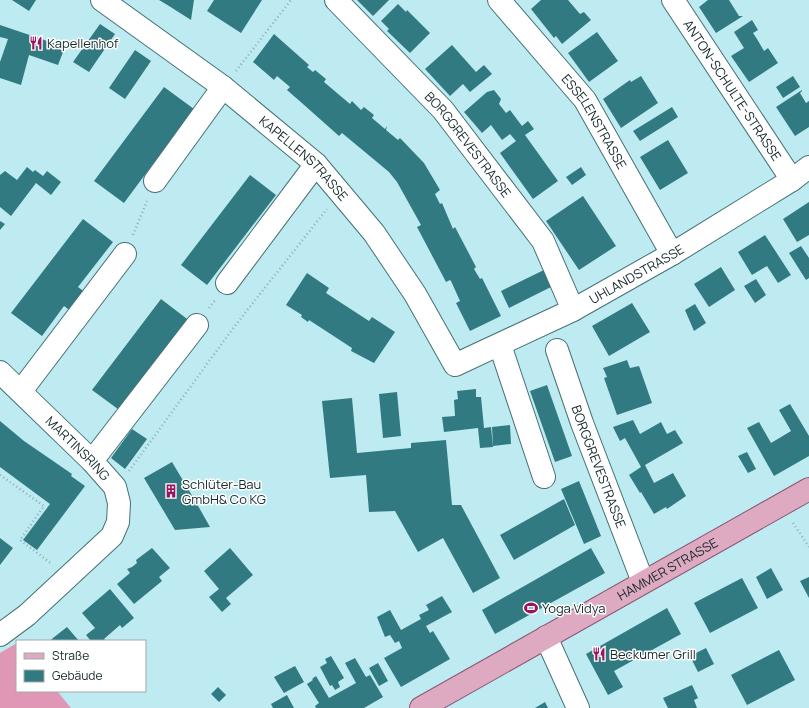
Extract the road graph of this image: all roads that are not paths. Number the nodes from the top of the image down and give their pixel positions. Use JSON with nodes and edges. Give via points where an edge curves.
{"nodes":[{"id":1,"x":102,"y":0,"type":"edge"},
{"id":2,"x":336,"y":0,"type":"edge"},
{"id":3,"x":499,"y":0,"type":"edge"},
{"id":4,"x":673,"y":0,"type":"edge"},
{"id":5,"x":223,"y":86,"type":"junction"},
{"id":6,"x":316,"y":164,"type":"junction"},
{"id":7,"x":809,"y":167,"type":"edge"},
{"id":8,"x":792,"y":180,"type":"junction"},
{"id":9,"x":155,"y":181,"type":"road end"},
{"id":10,"x":125,"y":254,"type":"road end"},
{"id":11,"x":672,"y":254,"type":"junction"},
{"id":12,"x":227,"y":283,"type":"road end"},
{"id":13,"x":573,"y":310,"type":"junction"},
{"id":14,"x":197,"y":325,"type":"road end"},
{"id":15,"x":500,"y":345,"type":"junction"},
{"id":16,"x":557,"y":350,"type":"dead end"},
{"id":17,"x":455,"y":365,"type":"joint"},
{"id":18,"x":0,"y":372,"type":"edge"},
{"id":19,"x":21,"y":391,"type":"junction"},
{"id":20,"x":92,"y":461,"type":"junction"},
{"id":21,"x":544,"y":478,"type":"dead end"},
{"id":22,"x":809,"y":489,"type":"edge"},
{"id":23,"x":643,"y":582,"type":"junction"},
{"id":24,"x":0,"y":635,"type":"edge"},
{"id":25,"x":546,"y":637,"type":"junction"},
{"id":26,"x":421,"y":708,"type":"edge"},
{"id":27,"x":578,"y":708,"type":"edge"}],
"edges":[{"from":1,"to":5,"type":"street","name":"KAPELLENSTRASSE"},
{"from":2,"to":13,"type":"street","name":"BORGGREVESTRASSE","via":[[443,110],[542,241]]},
{"from":3,"to":11,"type":"street","name":"ESSELENSTRASSE","via":[[585,100]]},
{"from":4,"to":8,"type":"street","name":"ANTON-SCHULTE-STRASSE"},
{"from":5,"to":6,"type":"street","name":"KAPELLENSTRASSE"},
{"from":5,"to":9,"type":"street"},
{"from":6,"to":12,"type":"street"},
{"from":6,"to":17,"type":"street","name":"KAPELLENSTRASSE","via":[[374,233],[415,294]]},
{"from":7,"to":8,"type":"street","name":"UHLANDSTRASSE"},
{"from":8,"to":11,"type":"street","name":"UHLANDSTRASSE"},
{"from":10,"to":19,"type":"street"},
{"from":11,"to":13,"type":"street","name":"UHLANDSTRASSE"},
{"from":13,"to":15,"type":"street","name":"UHLANDSTRASSE"},
{"from":14,"to":20,"type":"street"},
{"from":15,"to":17,"type":"street","name":"UHLANDSTRASSE"},
{"from":15,"to":21,"type":"street"},
{"from":16,"to":23,"type":"street","name":"BORGGREVESTRASSE"},
{"from":18,"to":19,"type":"street","name":"MARTINSRING"},
{"from":19,"to":20,"type":"street","name":"MARTINSRING"},
{"from":20,"to":24,"type":"street","name":"MARTINSRING","via":[[115,487],[119,503],[118,522],[112,536],[70,577]]},
{"from":22,"to":23,"type":"main road","name":"HAMMER STRASSE"},
{"from":23,"to":25,"type":"main road","name":"HAMMER STRASSE"},
{"from":25,"to":26,"type":"main road","name":"HAMMER STRASSE"},
{"from":25,"to":27,"type":"street"}]}
